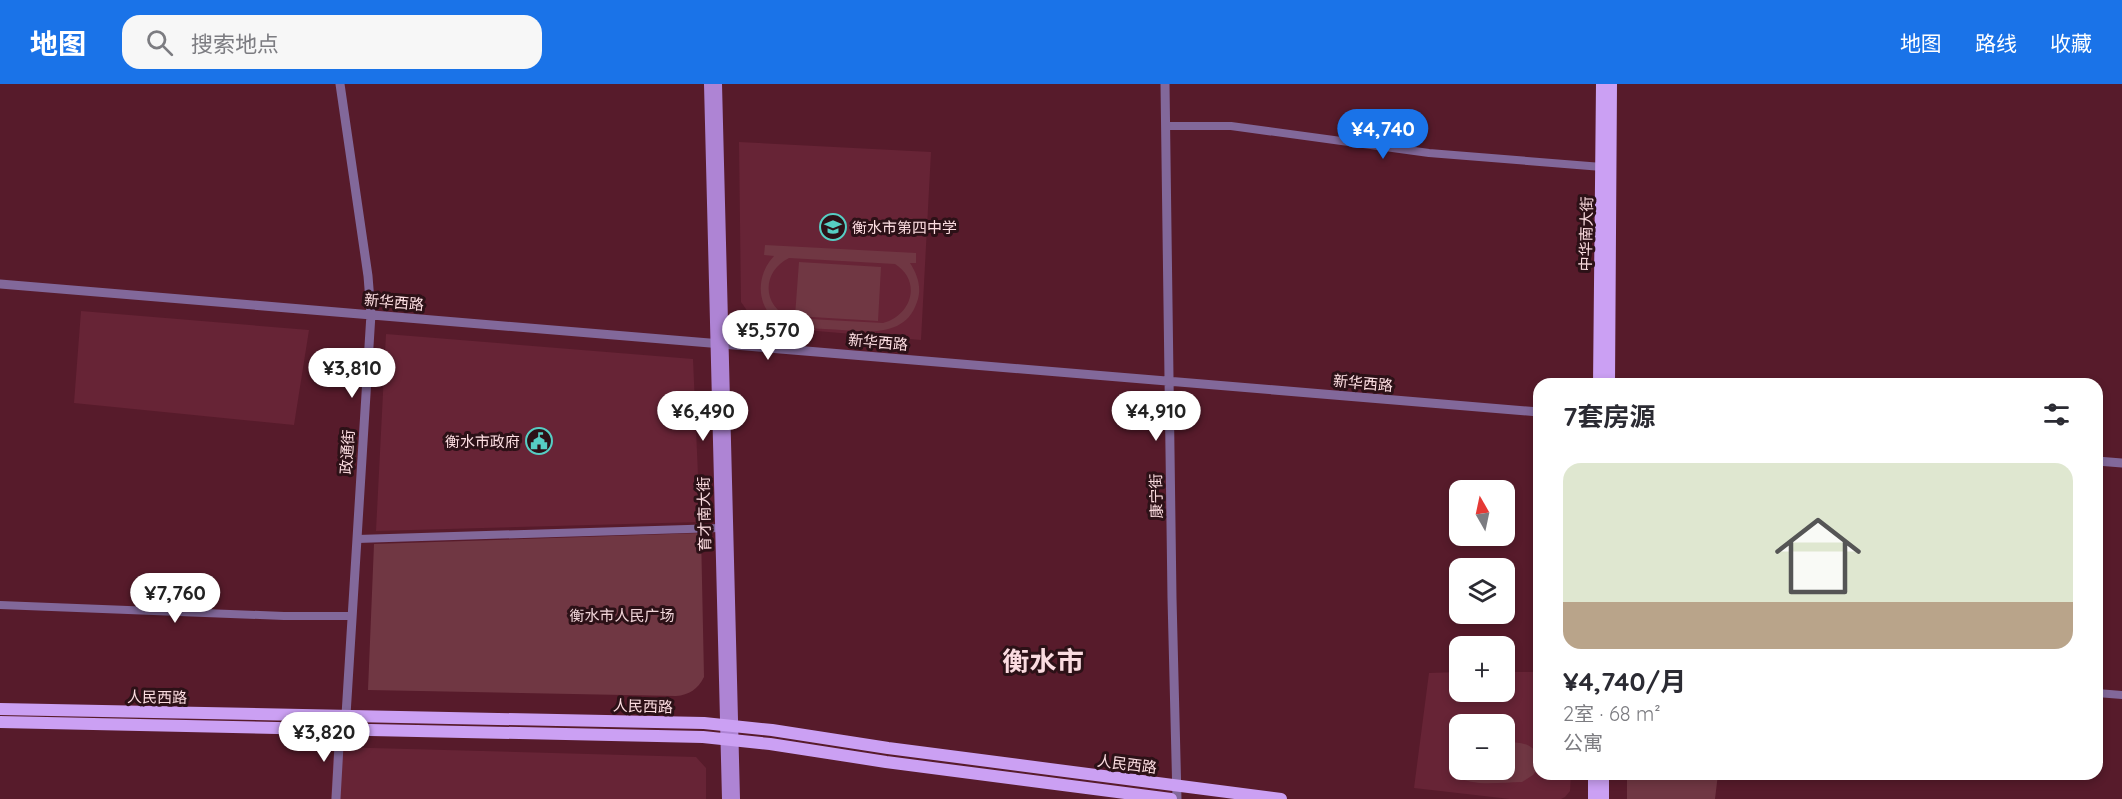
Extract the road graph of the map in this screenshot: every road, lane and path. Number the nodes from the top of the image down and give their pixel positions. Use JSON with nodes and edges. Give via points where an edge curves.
{"nodes":[{"id":1,"x":340,"y":84,"type":"edge"},
{"id":2,"x":709,"y":84,"type":"edge"},
{"id":3,"x":717,"y":84,"type":"edge"},
{"id":4,"x":1165,"y":84,"type":"edge"},
{"id":5,"x":1602,"y":84,"type":"edge"},
{"id":6,"x":1611,"y":84,"type":"edge"},
{"id":7,"x":1166,"y":126,"type":"junction"},
{"id":8,"x":1602,"y":167,"type":"junction"},
{"id":9,"x":0,"y":284,"type":"edge"},
{"id":10,"x":371,"y":315,"type":"junction"},
{"id":11,"x":719,"y":344,"type":"junction"},
{"id":12,"x":1599,"y":378,"type":"edge"},
{"id":13,"x":1609,"y":378,"type":"edge"},
{"id":14,"x":1169,"y":381,"type":"junction"},
{"id":15,"x":1533,"y":411,"type":"edge"},
{"id":16,"x":2103,"y":461,"type":"edge"},
{"id":17,"x":2122,"y":464,"type":"edge"},
{"id":18,"x":720,"y":528,"type":"junction"},
{"id":19,"x":357,"y":539,"type":"junction"},
{"id":20,"x":0,"y":605,"type":"edge"},
{"id":21,"x":352,"y":616,"type":"junction"},
{"id":22,"x":2103,"y":693,"type":"edge"},
{"id":23,"x":2122,"y":695,"type":"edge"},
{"id":24,"x":0,"y":710,"type":"edge"},
{"id":25,"x":346,"y":715,"type":"junction"},
{"id":26,"x":0,"y":722,"type":"edge"},
{"id":27,"x":729,"y":725,"type":"junction"},
{"id":28,"x":340,"y":728,"type":"junction"},
{"id":29,"x":729,"y":739,"type":"junction"},
{"id":30,"x":1594,"y":780,"type":"edge"},
{"id":31,"x":1603,"y":780,"type":"edge"},
{"id":32,"x":1177,"y":786,"type":"junction"},
{"id":33,"x":336,"y":799,"type":"edge"},
{"id":34,"x":727,"y":799,"type":"edge"},
{"id":35,"x":735,"y":799,"type":"edge"},
{"id":36,"x":1171,"y":799,"type":"edge"},
{"id":37,"x":1177,"y":799,"type":"edge"},
{"id":38,"x":1281,"y":799,"type":"edge"},
{"id":39,"x":1594,"y":799,"type":"edge"},
{"id":40,"x":1603,"y":799,"type":"edge"}],
"edges":[{"from":1,"to":10,"type":"street","name":"政通街"},
{"from":2,"to":11,"type":"main road","name":"育才南大街"},
{"from":3,"to":11,"type":"main road","name":"育才南大街"},
{"from":4,"to":7,"type":"street","name":"康宁街"},
{"from":5,"to":8,"type":"main road","name":"中华南大街"},
{"from":6,"to":13,"type":"main road","name":"中华南大街"},
{"from":7,"to":8,"type":"street","via":[[1231,126],[1429,153]]},
{"from":7,"to":14,"type":"street","name":"康宁街"},
{"from":8,"to":12,"type":"main road","name":"中华南大街"},
{"from":9,"to":10,"type":"street","name":"新华西路"},
{"from":10,"to":11,"type":"street","name":"新华西路"},
{"from":10,"to":19,"type":"street","name":"政通街"},
{"from":11,"to":14,"type":"street","name":"新华西路"},
{"from":11,"to":18,"type":"main road","name":"育才南大街"},
{"from":11,"to":27,"type":"main road","name":"育才南大街"},
{"from":14,"to":15,"type":"street","name":"新华西路"},
{"from":14,"to":32,"type":"street","name":"康宁街"},
{"from":16,"to":17,"type":"street"},
{"from":18,"to":19,"type":"street"},
{"from":18,"to":27,"type":"main road","name":"育才南大街"},
{"from":19,"to":21,"type":"street","name":"政通街"},
{"from":20,"to":21,"type":"street"},
{"from":21,"to":25,"type":"street","name":"政通街"},
{"from":22,"to":23,"type":"street"},
{"from":24,"to":25,"type":"main road","name":"人民西路"},
{"from":25,"to":27,"type":"main road","name":"人民西路"},
{"from":26,"to":28,"type":"main road","name":"人民西路"},
{"from":27,"to":29,"type":"main road","name":"育才南大街"},
{"from":27,"to":32,"type":"main road","name":"人民西路"},
{"from":28,"to":29,"type":"main road","name":"人民西路"},
{"from":28,"to":33,"type":"street"},
{"from":29,"to":34,"type":"main road","name":"育才南大街"},
{"from":29,"to":35,"type":"main road","name":"育才南大街"},
{"from":29,"to":36,"type":"main road","name":"人民西路"},
{"from":30,"to":39,"type":"main road"},
{"from":31,"to":40,"type":"main road"},
{"from":32,"to":37,"type":"street","name":"康宁街"},
{"from":32,"to":38,"type":"main road","name":"人民西路"}]}
